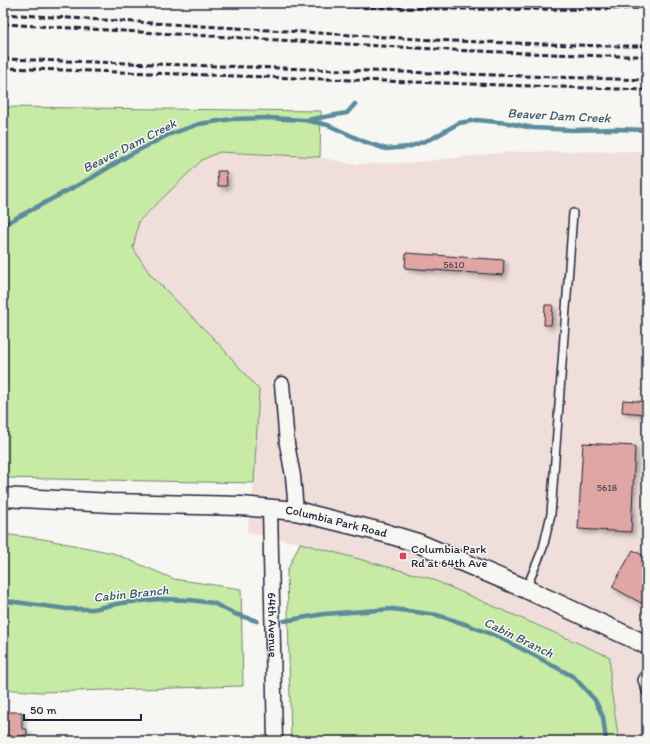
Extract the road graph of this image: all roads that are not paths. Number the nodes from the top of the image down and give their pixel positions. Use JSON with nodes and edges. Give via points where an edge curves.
{"nodes":[{"id":1,"x":573,"y":213,"type":"dead end"},
{"id":2,"x":282,"y":384,"type":"dead end"},
{"id":3,"x":3,"y":497,"type":"edge"},
{"id":4,"x":270,"y":508,"type":"junction"},
{"id":5,"x":296,"y":511,"type":"junction"},
{"id":6,"x":526,"y":589,"type":"junction"},
{"id":7,"x":647,"y":645,"type":"edge"},
{"id":8,"x":647,"y":669,"type":"edge"},
{"id":9,"x":647,"y":693,"type":"edge"},
{"id":10,"x":275,"y":741,"type":"edge"}],
"edges":[{"from":1,"to":6,"type":"lane","via":[[551,514],[543,548]]},
{"from":2,"to":5,"type":"street"},
{"from":3,"to":4,"type":"street","name":"Columbia Park Road"},
{"from":4,"to":5,"type":"street","name":"Columbia Park Road"},
{"from":4,"to":10,"type":"street","name":"64th Avenue"},
{"from":5,"to":6,"type":"street","name":"Columbia Park Road","via":[[418,543]]},
{"from":6,"to":7,"type":"street","name":"Columbia Park Road"},
{"from":8,"to":9,"type":"lane","via":[[642,680]]}]}
